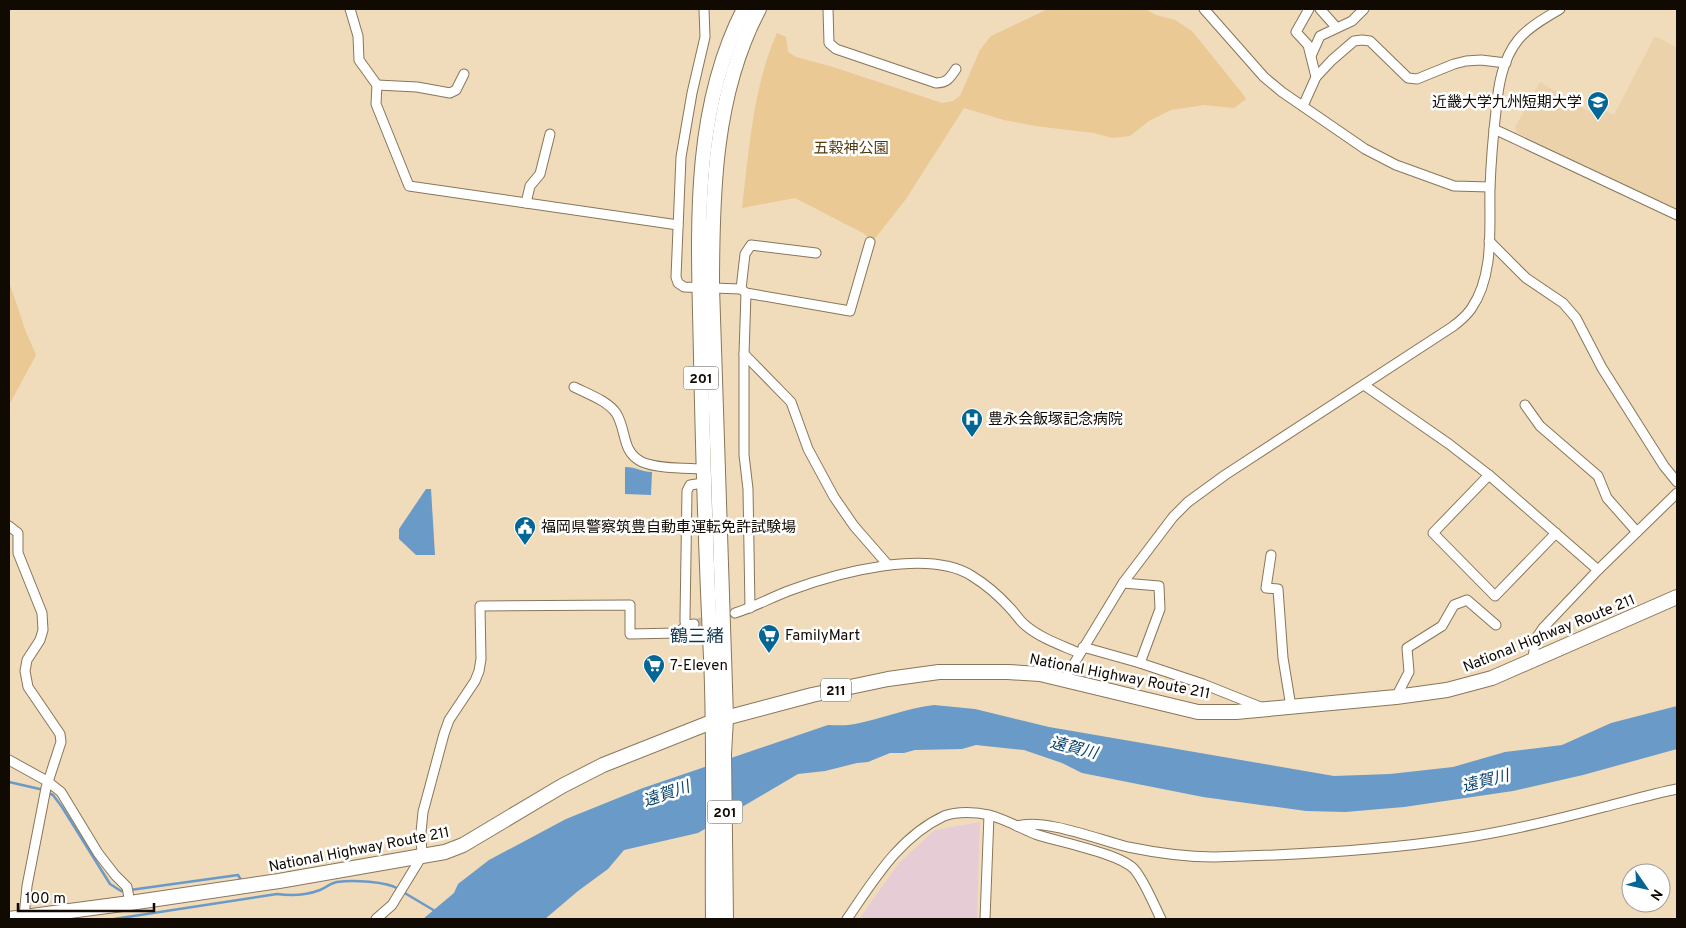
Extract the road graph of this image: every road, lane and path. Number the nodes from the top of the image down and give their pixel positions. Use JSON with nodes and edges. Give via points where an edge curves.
{"nodes":[{"id":1,"x":350,"y":9,"type":"edge"},
{"id":2,"x":704,"y":9,"type":"edge"},
{"id":3,"x":744,"y":9,"type":"edge"},
{"id":4,"x":759,"y":9,"type":"edge"},
{"id":5,"x":828,"y":9,"type":"edge"},
{"id":6,"x":1204,"y":9,"type":"edge"},
{"id":7,"x":1309,"y":9,"type":"edge"},
{"id":8,"x":1320,"y":9,"type":"edge"},
{"id":9,"x":1364,"y":9,"type":"edge"},
{"id":10,"x":1560,"y":9,"type":"edge"},
{"id":11,"x":1336,"y":28,"type":"junction"},
{"id":12,"x":1311,"y":56,"type":"junction"},
{"id":13,"x":1506,"y":63,"type":"junction"},
{"id":14,"x":956,"y":69,"type":"dead end"},
{"id":15,"x":464,"y":74,"type":"dead end"},
{"id":16,"x":1316,"y":77,"type":"junction"},
{"id":17,"x":377,"y":85,"type":"junction"},
{"id":18,"x":1303,"y":106,"type":"junction"},
{"id":19,"x":1494,"y":129,"type":"junction"},
{"id":20,"x":550,"y":134,"type":"dead end"},
{"id":21,"x":1490,"y":187,"type":"junction"},
{"id":22,"x":526,"y":203,"type":"junction"},
{"id":23,"x":1677,"y":215,"type":"edge"},
{"id":24,"x":678,"y":225,"type":"junction"},
{"id":25,"x":1489,"y":241,"type":"junction"},
{"id":26,"x":870,"y":242,"type":"dead end"},
{"id":27,"x":816,"y":253,"type":"dead end"},
{"id":28,"x":706,"y":288,"type":"junction"},
{"id":29,"x":743,"y":291,"type":"junction"},
{"id":30,"x":744,"y":354,"type":"junction"},
{"id":31,"x":1364,"y":385,"type":"junction"},
{"id":32,"x":574,"y":387,"type":"dead end"},
{"id":33,"x":1525,"y":405,"type":"dead end"},
{"id":34,"x":1490,"y":475,"type":"junction"},
{"id":35,"x":703,"y":476,"type":"junction"},
{"id":36,"x":1677,"y":482,"type":"edge"},
{"id":37,"x":1677,"y":493,"type":"edge"},
{"id":38,"x":9,"y":526,"type":"edge"},
{"id":39,"x":1637,"y":532,"type":"junction"},
{"id":40,"x":1556,"y":533,"type":"junction"},
{"id":41,"x":1271,"y":555,"type":"dead end"},
{"id":42,"x":888,"y":565,"type":"junction"},
{"id":43,"x":1598,"y":570,"type":"junction"},
{"id":44,"x":1123,"y":583,"type":"junction"},
{"id":45,"x":1677,"y":597,"type":"edge"},
{"id":46,"x":750,"y":608,"type":"junction"},
{"id":47,"x":735,"y":613,"type":"tunnel mouth"},
{"id":48,"x":1496,"y":625,"type":"dead end"},
{"id":49,"x":1081,"y":650,"type":"junction"},
{"id":50,"x":1534,"y":659,"type":"junction"},
{"id":51,"x":1140,"y":663,"type":"junction"},
{"id":52,"x":1064,"y":680,"type":"junction"},
{"id":53,"x":1396,"y":697,"type":"junction"},
{"id":54,"x":1291,"y":706,"type":"junction"},
{"id":55,"x":1268,"y":710,"type":"junction"},
{"id":56,"x":720,"y":719,"type":"junction"},
{"id":57,"x":9,"y":760,"type":"edge"},
{"id":58,"x":46,"y":788,"type":"junction"},
{"id":59,"x":1677,"y":789,"type":"edge"},
{"id":60,"x":989,"y":815,"type":"junction"},
{"id":61,"x":1018,"y":826,"type":"junction"},
{"id":62,"x":422,"y":856,"type":"junction"},
{"id":63,"x":719,"y":870,"type":"junction"},
{"id":64,"x":128,"y":895,"type":"junction"},
{"id":65,"x":24,"y":918,"type":"junction"},
{"id":66,"x":9,"y":919,"type":"edge"},
{"id":67,"x":376,"y":919,"type":"edge"},
{"id":68,"x":713,"y":919,"type":"edge"},
{"id":69,"x":726,"y":919,"type":"edge"},
{"id":70,"x":847,"y":919,"type":"edge"},
{"id":71,"x":985,"y":919,"type":"edge"},
{"id":72,"x":1161,"y":919,"type":"edge"}],
"edges":[{"from":1,"to":17,"type":"street","via":[[358,36],[359,60]]},
{"from":2,"to":24,"type":"street","via":[[705,37],[681,156]]},
{"from":3,"to":28,"type":"highway","number":"201","via":[[723,54],[704,147],[700,199]]},
{"from":4,"to":28,"type":"highway","number":"201","via":[[737,60],[722,118]]},
{"from":5,"to":14,"type":"street","via":[[829,43],[836,49],[936,83],[943,83]]},
{"from":6,"to":18,"type":"street","via":[[1264,77]]},
{"from":7,"to":12,"type":"street","via":[[1296,32],[1308,45]]},
{"from":8,"to":11,"type":"street"},
{"from":9,"to":11,"type":"street","via":[[1352,22]]},
{"from":10,"to":13,"type":"street","via":[[1519,38]]},
{"from":11,"to":12,"type":"street","via":[[1320,36]]},
{"from":12,"to":16,"type":"street"},
{"from":13,"to":16,"type":"street","via":[[1466,61],[1417,80],[1408,78],[1370,41],[1362,40],[1354,41]]},
{"from":13,"to":19,"type":"street","via":[[1498,92]]},
{"from":15,"to":17,"type":"street","via":[[456,90],[450,93]]},
{"from":16,"to":18,"type":"street"},
{"from":17,"to":22,"type":"street","via":[[376,104],[409,186]]},
{"from":18,"to":21,"type":"street","via":[[1365,149],[1396,165],[1454,186]]},
{"from":19,"to":21,"type":"street"},
{"from":19,"to":23,"type":"street"},
{"from":20,"to":22,"type":"street","via":[[540,174],[530,186]]},
{"from":21,"to":25,"type":"street"},
{"from":22,"to":24,"type":"street"},
{"from":24,"to":28,"type":"street","via":[[678,283],[684,287]]},
{"from":25,"to":31,"type":"street","via":[[1485,276],[1480,292],[1467,313],[1452,327]]},
{"from":25,"to":36,"type":"street","via":[[1526,278],[1563,303],[1576,318],[1602,368]]},
{"from":26,"to":29,"type":"street","via":[[850,311]]},
{"from":27,"to":29,"type":"street","via":[[750,245],[745,254]]},
{"from":28,"to":29,"type":"street"},
{"from":28,"to":35,"type":"highway","number":"201"},
{"from":28,"to":56,"type":"highway","number":"201"},
{"from":29,"to":30,"type":"street"},
{"from":30,"to":42,"type":"street","via":[[792,402],[808,449],[834,497]]},
{"from":30,"to":46,"type":"street"},
{"from":31,"to":34,"type":"street"},
{"from":31,"to":44,"type":"street","via":[[1188,502]]},
{"from":32,"to":35,"type":"street","via":[[609,405],[619,418],[626,445],[635,458],[644,463]]},
{"from":33,"to":39,"type":"street","via":[[1540,426],[1598,476],[1608,498]]},
{"from":34,"to":40,"type":"street"},
{"from":34,"to":40,"type":"street","via":[[1433,533],[1495,596]]},
{"from":35,"to":56,"type":"highway","number":"201"},
{"from":35,"to":62,"type":"street","via":[[687,491],[685,622],[691,625],[677,633],[630,634],[630,605],[480,606],[479,670],[444,734],[423,812]]},
{"from":37,"to":39,"type":"street"},
{"from":38,"to":58,"type":"street","via":[[18,533],[18,554],[42,613],[40,640],[27,660],[28,687],[60,734],[59,752]]},
{"from":39,"to":43,"type":"street"},
{"from":40,"to":43,"type":"street"},
{"from":41,"to":54,"type":"street","via":[[1266,588],[1278,589],[1283,658]]},
{"from":42,"to":46,"type":"street","via":[[816,581]]},
{"from":42,"to":49,"type":"street","via":[[921,563],[962,570],[1008,606],[1025,625],[1043,637]]},
{"from":43,"to":50,"type":"street","via":[[1535,640]]},
{"from":44,"to":49,"type":"street"},
{"from":44,"to":51,"type":"street","via":[[1159,586],[1160,610]]},
{"from":45,"to":50,"type":"highway","name":"National Highway Route 211","number":"211"},
{"from":46,"to":47,"type":"street"},
{"from":48,"to":53,"type":"street","via":[[1467,600],[1454,605],[1442,626],[1406,648],[1409,672]]},
{"from":49,"to":51,"type":"street"},
{"from":49,"to":52,"type":"street"},
{"from":50,"to":53,"type":"highway","name":"National Highway Route 211","number":"211","via":[[1469,685]]},
{"from":51,"to":55,"type":"street"},
{"from":52,"to":55,"type":"highway","name":"National Highway Route 211","number":"211","via":[[1198,712]]},
{"from":52,"to":56,"type":"highway","name":"National Highway Route 211","number":"211","via":[[1040,674],[939,672],[831,691]]},
{"from":53,"to":54,"type":"highway","name":"National Highway Route 211","number":"211"},
{"from":54,"to":55,"type":"highway","name":"National Highway Route 211","number":"211"},
{"from":56,"to":62,"type":"highway","name":"National Highway Route 211","number":"211","via":[[603,765],[463,845]]},
{"from":56,"to":63,"type":"highway","number":"201"},
{"from":57,"to":58,"type":"street"},
{"from":58,"to":64,"type":"street","via":[[61,792]]},
{"from":58,"to":65,"type":"street"},
{"from":59,"to":61,"type":"street","via":[[1544,822],[1456,839],[1274,855],[1212,857],[1167,854],[1053,827]]},
{"from":60,"to":61,"type":"street"},
{"from":60,"to":70,"type":"street","via":[[947,815],[925,826],[888,861]]},
{"from":60,"to":71,"type":"street"},
{"from":61,"to":72,"type":"street","via":[[1121,860],[1134,869]]},
{"from":62,"to":64,"type":"highway","name":"National Highway Route 211","number":"211"},
{"from":62,"to":67,"type":"street","via":[[392,905]]},
{"from":63,"to":68,"type":"highway","number":"201"},
{"from":63,"to":69,"type":"highway","number":"201"},
{"from":64,"to":65,"type":"highway","name":"National Highway Route 211","number":"211"},
{"from":65,"to":66,"type":"highway","name":"National Highway Route 211","number":"211"}]}
